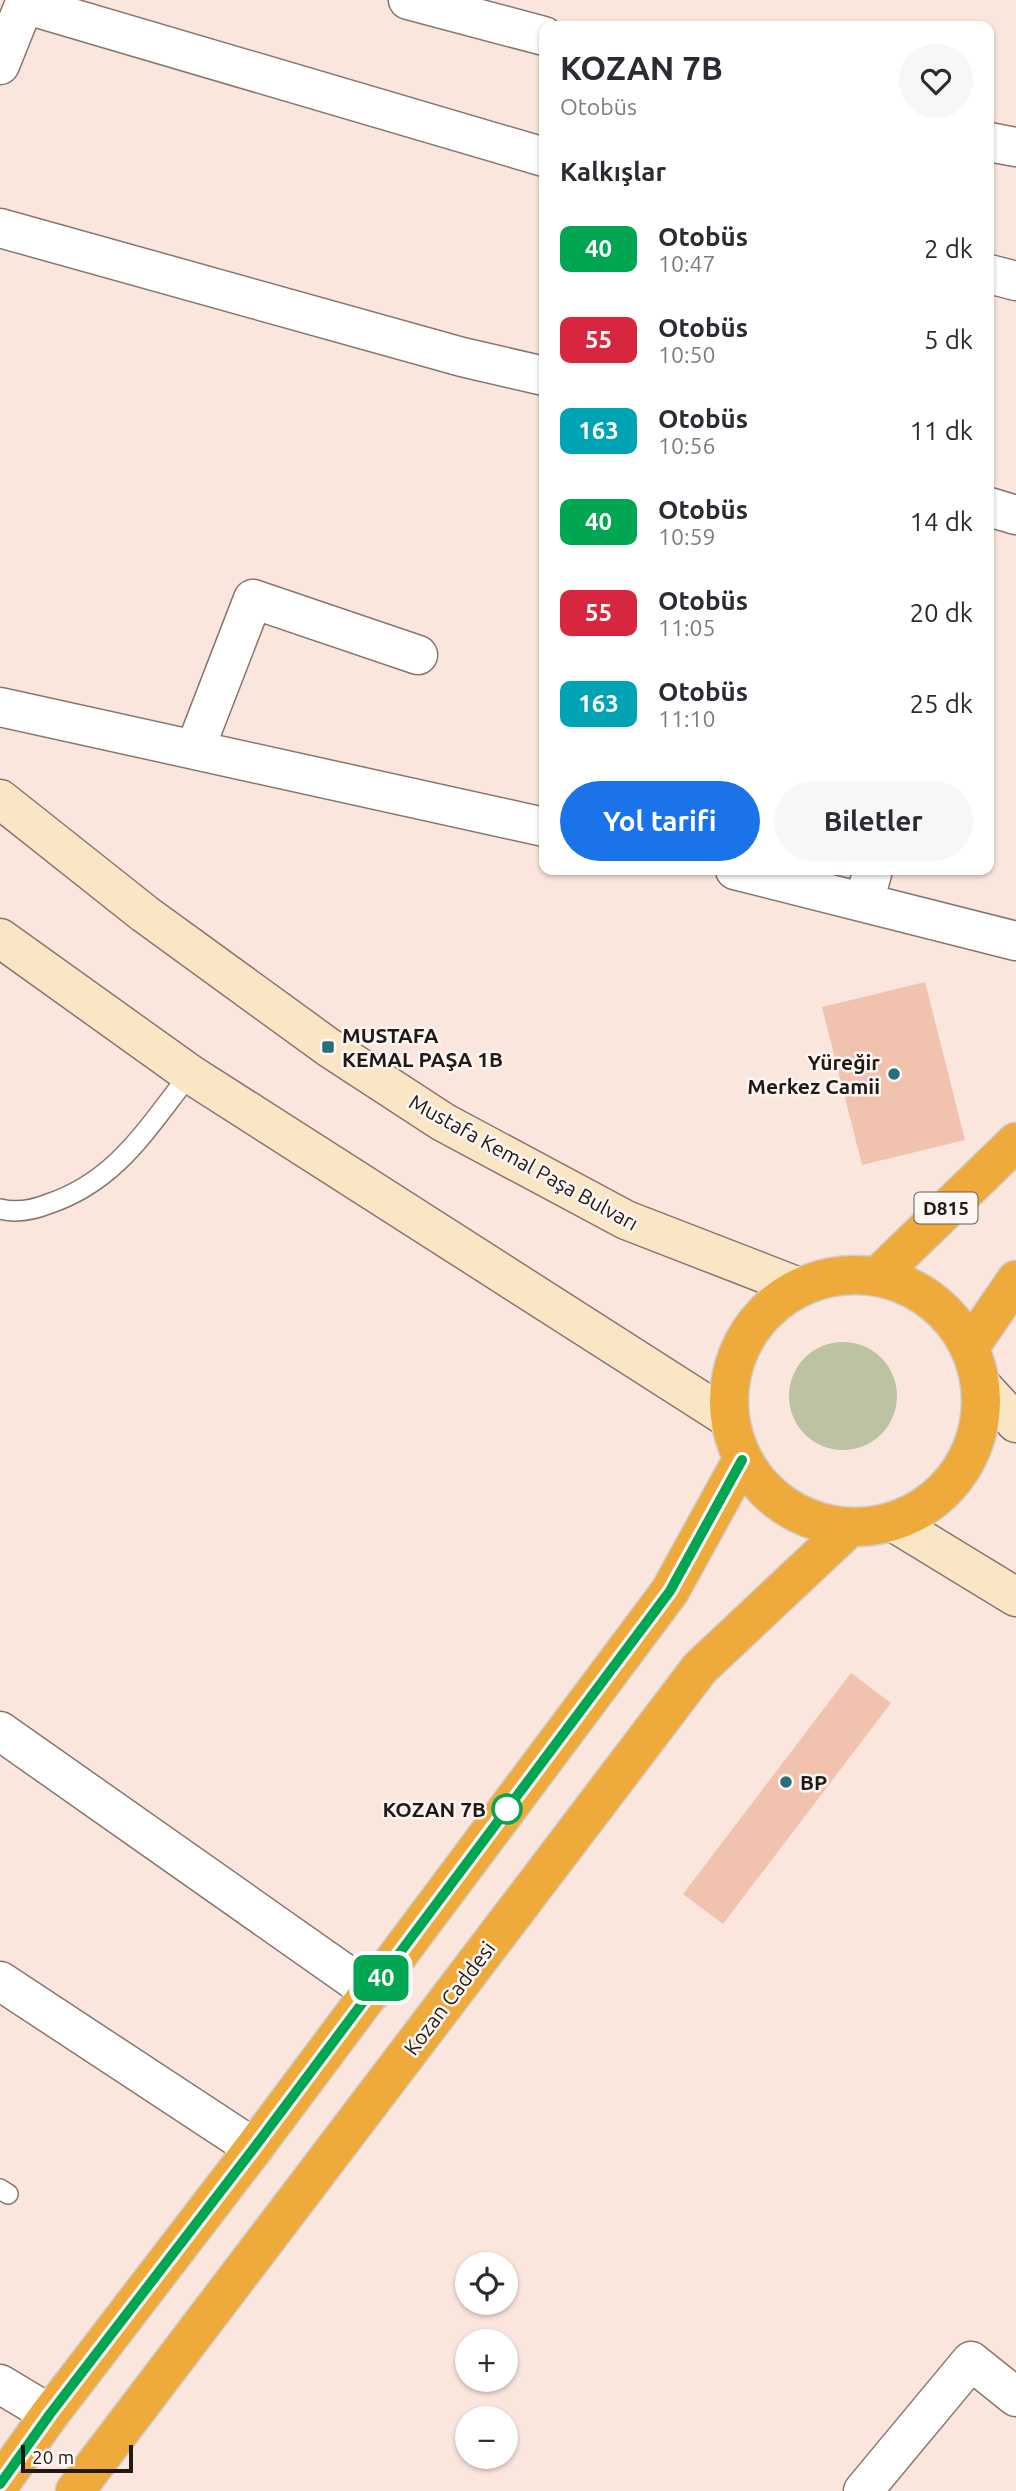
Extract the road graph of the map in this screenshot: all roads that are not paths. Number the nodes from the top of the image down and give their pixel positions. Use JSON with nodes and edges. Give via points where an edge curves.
{"nodes":[{"id":1,"x":408,"y":0,"type":"edge"},
{"id":2,"x":25,"y":2,"type":"edge"},
{"id":3,"x":539,"y":35,"type":"edge"},
{"id":4,"x":0,"y":65,"type":"edge"},
{"id":5,"x":994,"y":143,"type":"edge"},
{"id":6,"x":1016,"y":147,"type":"edge"},
{"id":7,"x":539,"y":156,"type":"edge"},
{"id":8,"x":0,"y":228,"type":"edge"},
{"id":9,"x":994,"y":275,"type":"edge"},
{"id":10,"x":1016,"y":281,"type":"edge"},
{"id":11,"x":539,"y":375,"type":"edge"},
{"id":12,"x":994,"y":508,"type":"edge"},
{"id":13,"x":1016,"y":515,"type":"edge"},
{"id":14,"x":418,"y":655,"type":"dead end"},
{"id":15,"x":0,"y":707,"type":"edge"},
{"id":16,"x":195,"y":749,"type":"junction"},
{"id":17,"x":0,"y":799,"type":"edge"},
{"id":18,"x":539,"y":826,"type":"edge"},
{"id":19,"x":777,"y":875,"type":"edge"},
{"id":20,"x":868,"y":886,"type":"edge"},
{"id":21,"x":0,"y":938,"type":"edge"},
{"id":22,"x":1016,"y":942,"type":"edge"},
{"id":23,"x":190,"y":1074,"type":"junction"},
{"id":24,"x":1016,"y":1142,"type":"edge"},
{"id":25,"x":0,"y":1209,"type":"edge"},
{"id":26,"x":878,"y":1276,"type":"junction"},
{"id":27,"x":1016,"y":1280,"type":"edge"},
{"id":28,"x":799,"y":1287,"type":"junction"},
{"id":29,"x":970,"y":1347,"type":"junction"},
{"id":30,"x":981,"y":1385,"type":"junction"},
{"id":31,"x":728,"y":1418,"type":"junction"},
{"id":32,"x":1016,"y":1423,"type":"edge"},
{"id":33,"x":742,"y":1460,"type":"junction"},
{"id":34,"x":893,"y":1522,"type":"junction"},
{"id":35,"x":849,"y":1528,"type":"junction"},
{"id":36,"x":1016,"y":1597,"type":"edge"},
{"id":37,"x":0,"y":1731,"type":"edge"},
{"id":38,"x":0,"y":1980,"type":"edge"},
{"id":39,"x":371,"y":1992,"type":"junction"},
{"id":40,"x":254,"y":2148,"type":"junction"},
{"id":41,"x":0,"y":2384,"type":"edge"},
{"id":42,"x":1016,"y":2396,"type":"edge"},
{"id":43,"x":50,"y":2414,"type":"junction"},
{"id":44,"x":0,"y":2484,"type":"edge"},
{"id":45,"x":75,"y":2491,"type":"edge"},
{"id":46,"x":863,"y":2491,"type":"edge"}],
"edges":[{"from":1,"to":3,"type":"street"},
{"from":2,"to":4,"type":"street"},
{"from":2,"to":7,"type":"street"},
{"from":5,"to":6,"type":"street"},
{"from":8,"to":11,"type":"street"},
{"from":9,"to":10,"type":"street"},
{"from":12,"to":13,"type":"street"},
{"from":14,"to":16,"type":"street","via":[[253,599]]},
{"from":15,"to":16,"type":"street"},
{"from":16,"to":18,"type":"street"},
{"from":17,"to":28,"type":"main road","name":"Mustafa Kemal Paşa Bulvarı","via":[[156,922],[328,1047],[443,1122],[626,1220]]},
{"from":19,"to":20,"type":"street"},
{"from":20,"to":22,"type":"street"},
{"from":21,"to":23,"type":"main road"},
{"from":23,"to":25,"type":"lane","via":[[118,1164],[94,1183],[40,1207],[11,1212]]},
{"from":23,"to":31,"type":"main road"},
{"from":24,"to":26,"type":"highway","number":"D815"},
{"from":26,"to":28,"type":"highway","via":[[838,1275]]},
{"from":26,"to":29,"type":"highway","via":[[916,1289],[947,1313]]},
{"from":27,"to":29,"type":"highway"},
{"from":28,"to":31,"type":"highway","via":[[766,1309],[742,1341],[729,1378]]},
{"from":29,"to":30,"type":"highway"},
{"from":30,"to":32,"type":"main road"},
{"from":30,"to":34,"type":"highway","via":[[979,1428],[962,1469],[933,1502]]},
{"from":31,"to":33,"type":"highway"},
{"from":33,"to":35,"type":"highway","via":[[769,1495],[806,1518]]},
{"from":33,"to":39,"type":"highway","via":[[670,1591]]},
{"from":34,"to":35,"type":"highway"},
{"from":34,"to":36,"type":"main road"},
{"from":35,"to":45,"type":"highway","name":"Kozan Caddesi","via":[[700,1668]]},
{"from":37,"to":39,"type":"street"},
{"from":38,"to":40,"type":"street"},
{"from":39,"to":40,"type":"highway"},
{"from":40,"to":43,"type":"highway"},
{"from":41,"to":43,"type":"street"},
{"from":42,"to":46,"type":"street","via":[[971,2361]]},
{"from":43,"to":44,"type":"highway"}]}
